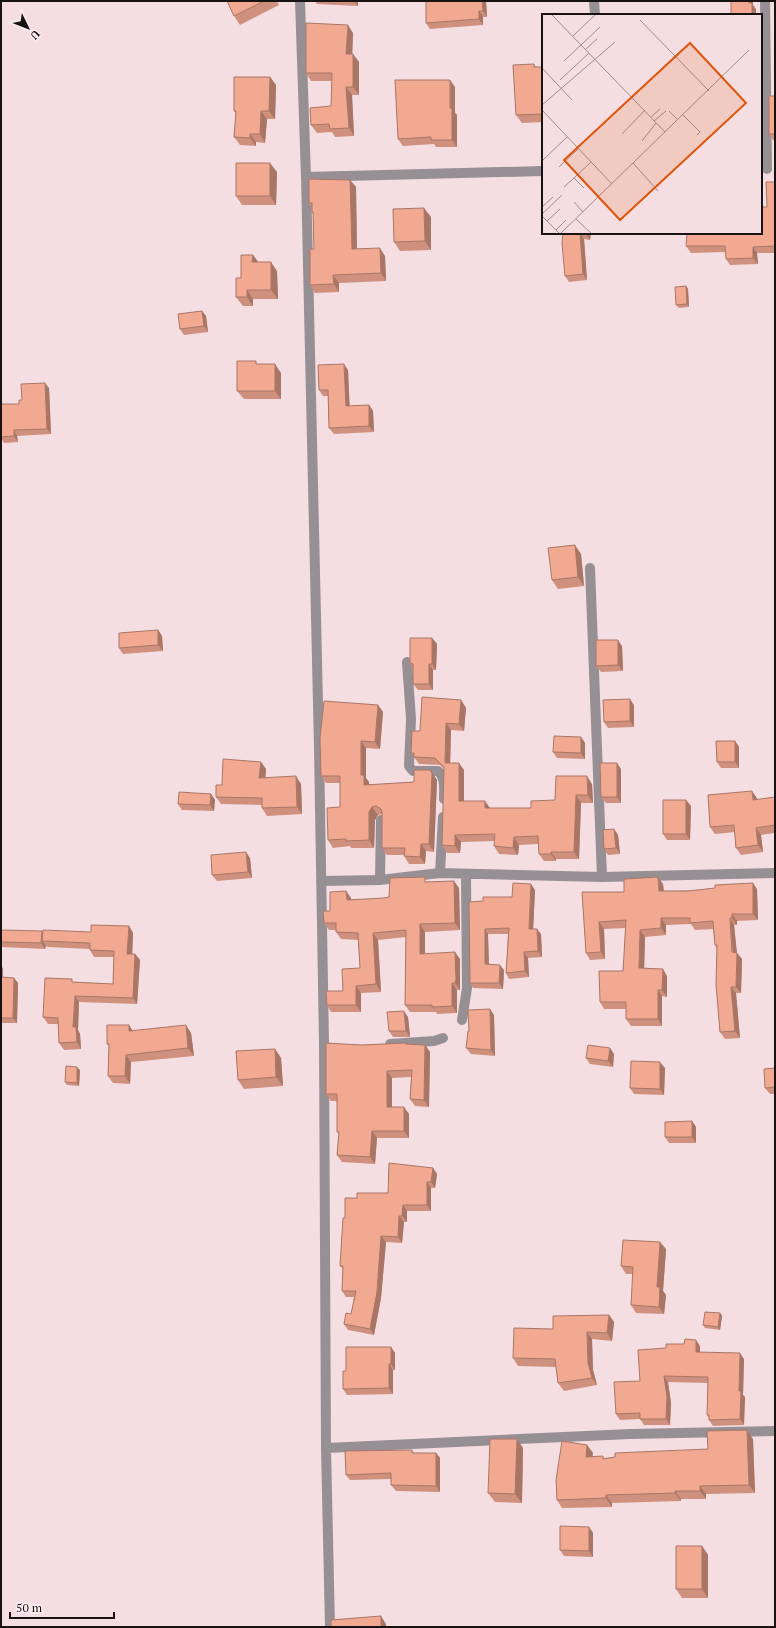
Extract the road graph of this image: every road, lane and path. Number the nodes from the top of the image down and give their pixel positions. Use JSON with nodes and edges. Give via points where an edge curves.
{"nodes":[{"id":1,"x":300,"y":1,"type":"edge"},
{"id":2,"x":594,"y":1,"type":"edge"},
{"id":3,"x":765,"y":1,"type":"edge"},
{"id":4,"x":595,"y":14,"type":"edge"},
{"id":5,"x":768,"y":168,"type":"edge"},
{"id":6,"x":542,"y":171,"type":"edge"},
{"id":7,"x":306,"y":177,"type":"junction"},
{"id":8,"x":590,"y":568,"type":"dead end"},
{"id":9,"x":407,"y":662,"type":"dead end"},
{"id":10,"x":381,"y":820,"type":"edge"},
{"id":11,"x":440,"y":873,"type":"junction"},
{"id":12,"x":775,"y":873,"type":"edge"},
{"id":13,"x":466,"y":874,"type":"junction"},
{"id":14,"x":602,"y":877,"type":"junction"},
{"id":15,"x":380,"y":880,"type":"junction"},
{"id":16,"x":320,"y":881,"type":"junction"},
{"id":17,"x":462,"y":1020,"type":"dead end"},
{"id":18,"x":443,"y":1038,"type":"dead end"},
{"id":19,"x":380,"y":1044,"type":"edge"},
{"id":20,"x":775,"y":1432,"type":"edge"},
{"id":21,"x":326,"y":1448,"type":"junction"},
{"id":22,"x":330,"y":1627,"type":"edge"}],
"edges":[{"from":1,"to":7,"type":"street"},
{"from":2,"to":4,"type":"street"},
{"from":3,"to":5,"type":"street"},
{"from":6,"to":7,"type":"street"},
{"from":7,"to":16,"type":"street"},
{"from":8,"to":14,"type":"street"},
{"from":9,"to":11,"type":"street","via":[[411,719],[409,766],[413,771],[438,771],[444,778]]},
{"from":10,"to":15,"type":"street"},
{"from":11,"to":13,"type":"street"},
{"from":11,"to":15,"type":"street"},
{"from":12,"to":14,"type":"street"},
{"from":13,"to":14,"type":"street"},
{"from":13,"to":17,"type":"street","via":[[466,988]]},
{"from":15,"to":16,"type":"street"},
{"from":16,"to":21,"type":"street","via":[[328,1043]]},
{"from":18,"to":19,"type":"street","via":[[434,1041]]},
{"from":20,"to":21,"type":"street","via":[[630,1434]]},
{"from":21,"to":22,"type":"street"}]}
